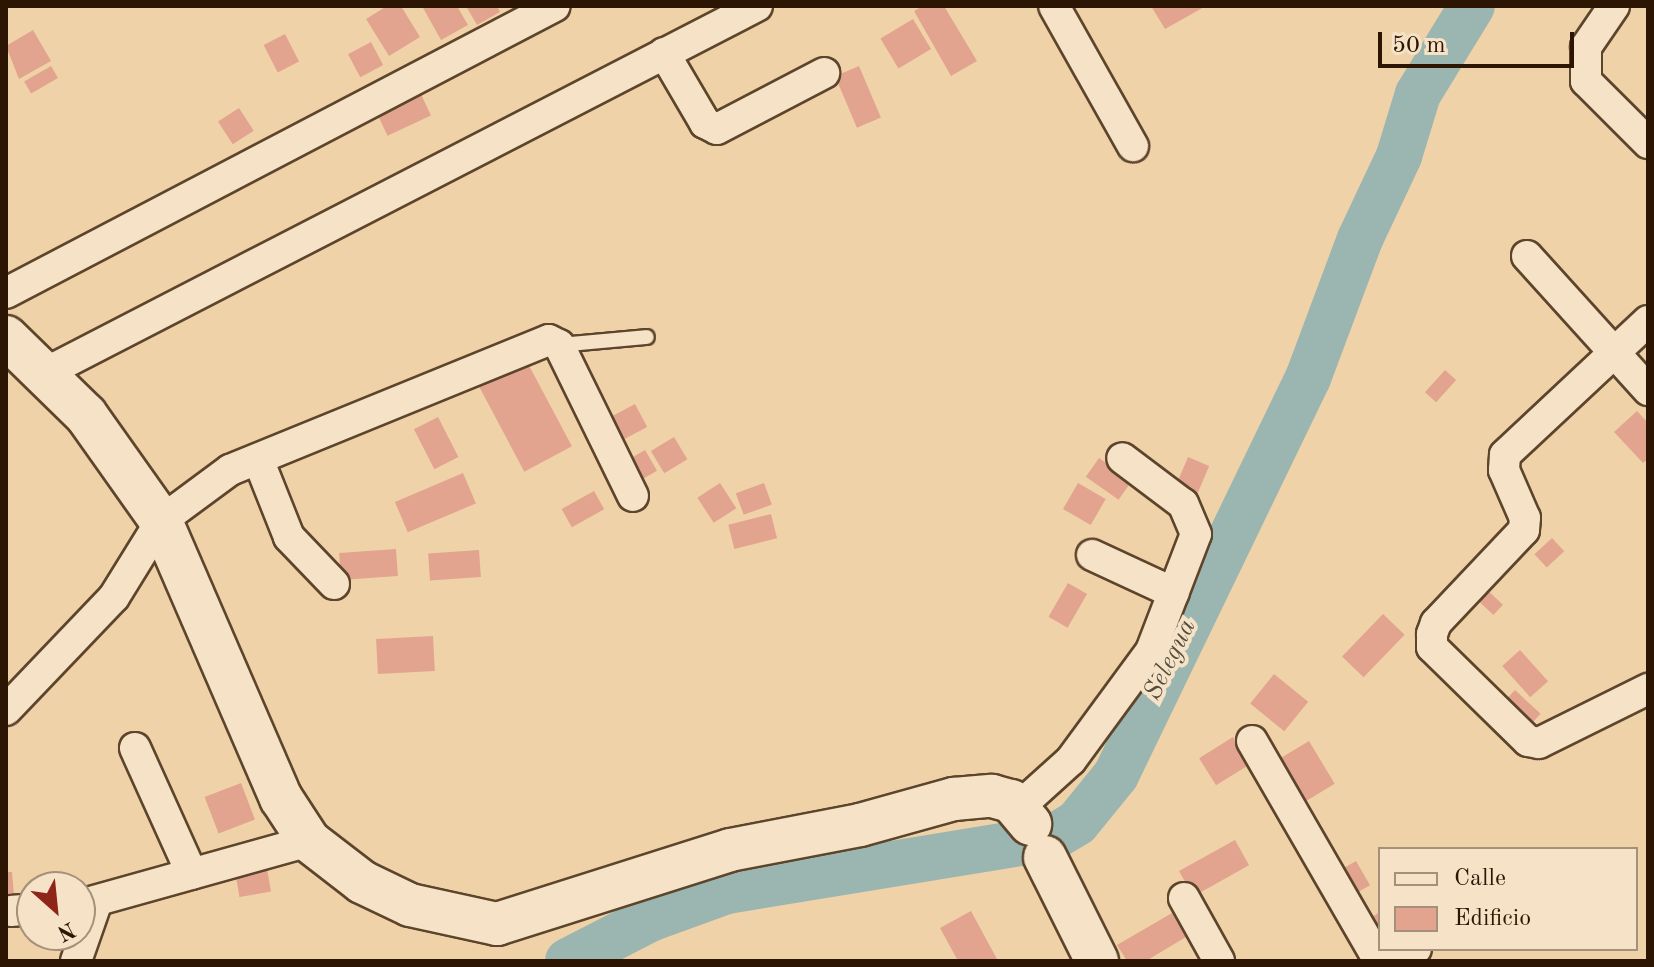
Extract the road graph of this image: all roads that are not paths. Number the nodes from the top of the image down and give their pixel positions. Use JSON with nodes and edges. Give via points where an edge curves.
{"nodes":[{"id":1,"x":555,"y":6,"type":"edge"},
{"id":2,"x":757,"y":6,"type":"edge"},
{"id":3,"x":1054,"y":6,"type":"edge"},
{"id":4,"x":1614,"y":6,"type":"edge"},
{"id":5,"x":664,"y":53,"type":"junction"},
{"id":6,"x":824,"y":73,"type":"dead end"},
{"id":7,"x":1648,"y":143,"type":"edge"},
{"id":8,"x":1133,"y":146,"type":"dead end"},
{"id":9,"x":1527,"y":256,"type":"dead end"},
{"id":10,"x":6,"y":293,"type":"edge"},
{"id":11,"x":1648,"y":321,"type":"edge"},
{"id":12,"x":6,"y":337,"type":"edge"},
{"id":13,"x":647,"y":337,"type":"dead end"},
{"id":14,"x":559,"y":345,"type":"junction"},
{"id":15,"x":1613,"y":350,"type":"junction"},
{"id":16,"x":45,"y":373,"type":"junction"},
{"id":17,"x":1648,"y":390,"type":"edge"},
{"id":18,"x":1122,"y":458,"type":"dead end"},
{"id":19,"x":258,"y":459,"type":"junction"},
{"id":20,"x":633,"y":496,"type":"dead end"},
{"id":21,"x":161,"y":521,"type":"junction"},
{"id":22,"x":1092,"y":555,"type":"dead end"},
{"id":23,"x":334,"y":584,"type":"dead end"},
{"id":24,"x":1174,"y":593,"type":"junction"},
{"id":25,"x":1648,"y":689,"type":"edge"},
{"id":26,"x":6,"y":710,"type":"edge"},
{"id":27,"x":1252,"y":741,"type":"dead end"},
{"id":28,"x":135,"y":748,"type":"dead end"},
{"id":29,"x":1031,"y":829,"type":"junction"},
{"id":30,"x":309,"y":841,"type":"junction"},
{"id":31,"x":192,"y":874,"type":"junction"},
{"id":32,"x":1184,"y":898,"type":"dead end"},
{"id":33,"x":96,"y":902,"type":"edge"},
{"id":34,"x":1412,"y":951,"type":"edge"},
{"id":35,"x":1097,"y":961,"type":"edge"},
{"id":36,"x":1219,"y":961,"type":"edge"},
{"id":37,"x":1379,"y":961,"type":"edge"},
{"id":38,"x":1393,"y":961,"type":"edge"}],
"edges":[{"from":1,"to":10,"type":"street"},
{"from":2,"to":5,"type":"street"},
{"from":3,"to":8,"type":"street"},
{"from":4,"to":7,"type":"street","via":[[1586,47],[1586,81]]},
{"from":5,"to":6,"type":"street","via":[[705,123],[717,129]]},
{"from":5,"to":16,"type":"street"},
{"from":9,"to":15,"type":"street"},
{"from":11,"to":15,"type":"street"},
{"from":12,"to":16,"type":"street"},
{"from":13,"to":14,"type":"lane"},
{"from":14,"to":19,"type":"street","via":[[549,340]]},
{"from":14,"to":20,"type":"street"},
{"from":15,"to":17,"type":"street"},
{"from":15,"to":25,"type":"street","via":[[1505,455],[1504,470],[1525,518],[1524,530],[1436,623],[1432,647],[1528,741],[1539,743]]},
{"from":16,"to":21,"type":"street","via":[[86,415]]},
{"from":18,"to":24,"type":"street","via":[[1183,504],[1193,518],[1196,534]]},
{"from":19,"to":21,"type":"street","via":[[230,470]]},
{"from":19,"to":23,"type":"street","via":[[289,537]]},
{"from":21,"to":26,"type":"street","via":[[114,597]]},
{"from":21,"to":30,"type":"street","via":[[281,798]]},
{"from":22,"to":24,"type":"street"},
{"from":24,"to":29,"type":"street","via":[[1142,663],[1071,760]]},
{"from":27,"to":37,"type":"street"},
{"from":28,"to":31,"type":"street"},
{"from":29,"to":30,"type":"street","via":[[992,796],[954,799],[860,825],[730,850],[497,924],[410,905],[362,882]]},
{"from":29,"to":35,"type":"street"},
{"from":30,"to":31,"type":"street"},
{"from":31,"to":33,"type":"street"},
{"from":32,"to":36,"type":"street"},
{"from":34,"to":38,"type":"street"}]}
